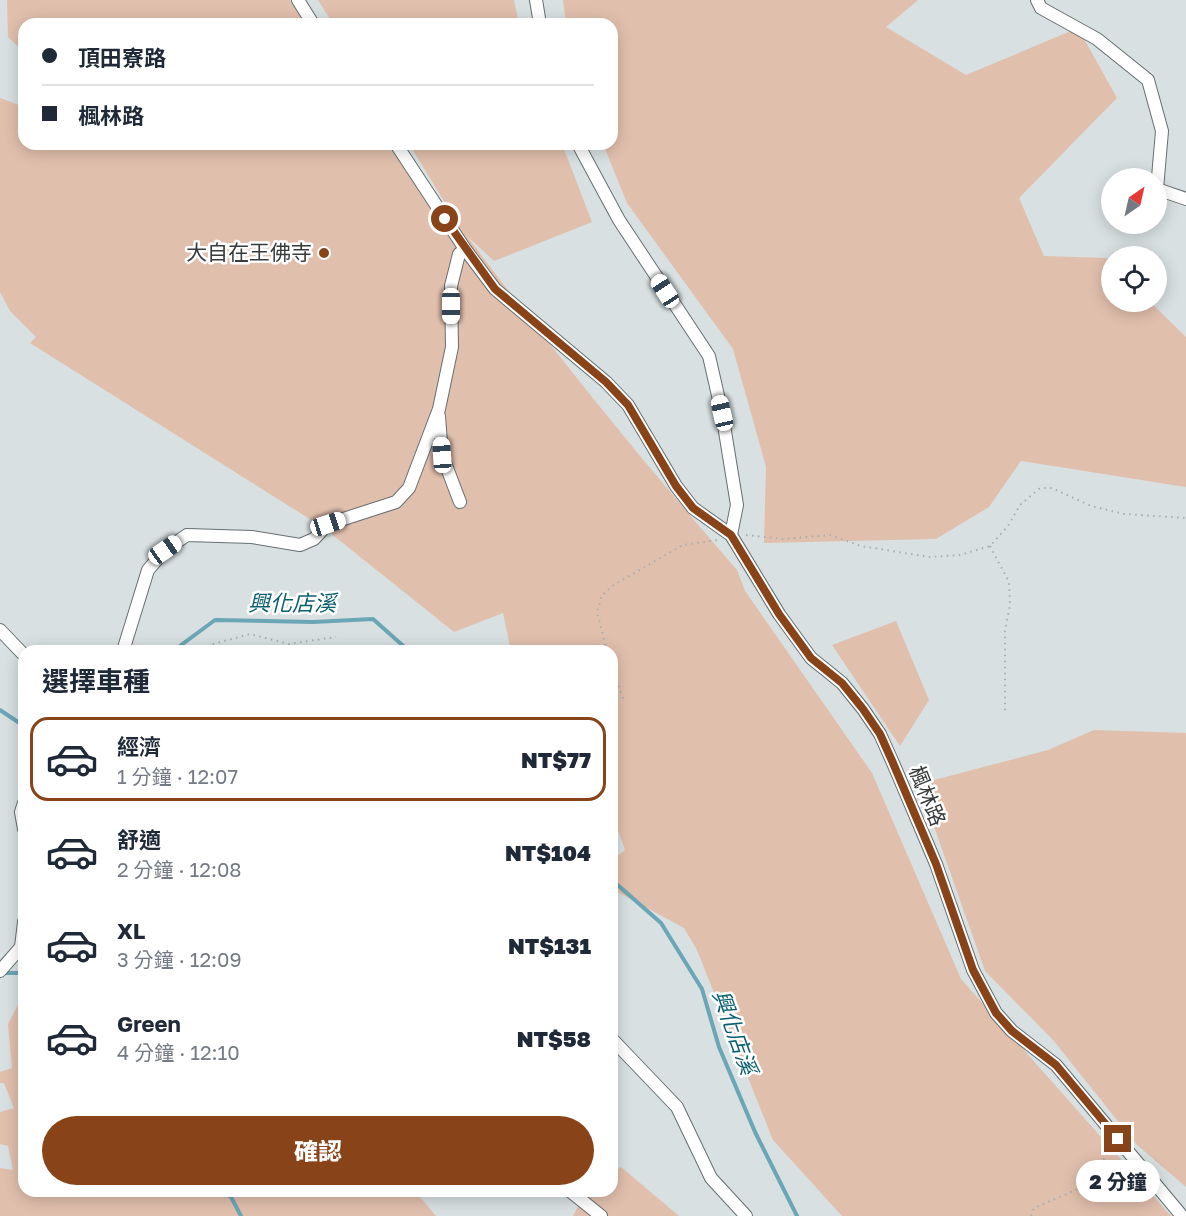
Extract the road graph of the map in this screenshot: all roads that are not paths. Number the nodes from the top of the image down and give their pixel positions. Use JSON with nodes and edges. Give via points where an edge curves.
{"nodes":[{"id":1,"x":298,"y":0,"type":"edge"},
{"id":2,"x":536,"y":0,"type":"edge"},
{"id":3,"x":1037,"y":0,"type":"edge"},
{"id":4,"x":309,"y":18,"type":"edge"},
{"id":5,"x":539,"y":18,"type":"edge"},
{"id":6,"x":400,"y":150,"type":"edge"},
{"id":7,"x":581,"y":150,"type":"edge"},
{"id":8,"x":1186,"y":199,"type":"edge"},
{"id":9,"x":465,"y":249,"type":"junction"},
{"id":10,"x":438,"y":409,"type":"junction"},
{"id":11,"x":460,"y":502,"type":"dead end"},
{"id":12,"x":731,"y":535,"type":"junction"},
{"id":13,"x":0,"y":630,"type":"edge"},
{"id":14,"x":125,"y":645,"type":"edge"},
{"id":15,"x":18,"y":649,"type":"edge"},
{"id":16,"x":18,"y":950,"type":"edge"},
{"id":17,"x":0,"y":971,"type":"edge"},
{"id":18,"x":618,"y":1045,"type":"edge"},
{"id":19,"x":577,"y":1197,"type":"edge"},
{"id":20,"x":601,"y":1216,"type":"edge"},
{"id":21,"x":746,"y":1216,"type":"edge"},
{"id":22,"x":1182,"y":1216,"type":"edge"}],
"edges":[{"from":1,"to":4,"type":"street"},
{"from":2,"to":5,"type":"street"},
{"from":3,"to":8,"type":"street","via":[[1041,8],[1097,39],[1148,80],[1162,130],[1157,189]]},
{"from":6,"to":9,"type":"street","name":"楓林路"},
{"from":7,"to":12,"type":"street","via":[[619,220],[709,356],[737,505]]},
{"from":9,"to":10,"type":"street","via":[[457,261],[451,286],[452,347]]},
{"from":9,"to":12,"type":"street","name":"楓林路","via":[[495,289],[628,405],[693,508]]},
{"from":10,"to":11,"type":"street","via":[[442,455]]},
{"from":10,"to":14,"type":"street","via":[[409,488],[396,502],[328,524],[314,539],[300,545],[252,537],[187,535],[165,550],[148,570]]},
{"from":12,"to":22,"type":"street","name":"楓林路","via":[[811,658],[842,683],[880,734],[936,864],[973,970],[996,1013],[1012,1031],[1056,1065]]},
{"from":13,"to":15,"type":"street"},
{"from":16,"to":17,"type":"street"},
{"from":18,"to":21,"type":"street","via":[[677,1107],[711,1178]]},
{"from":19,"to":20,"type":"street"}]}
